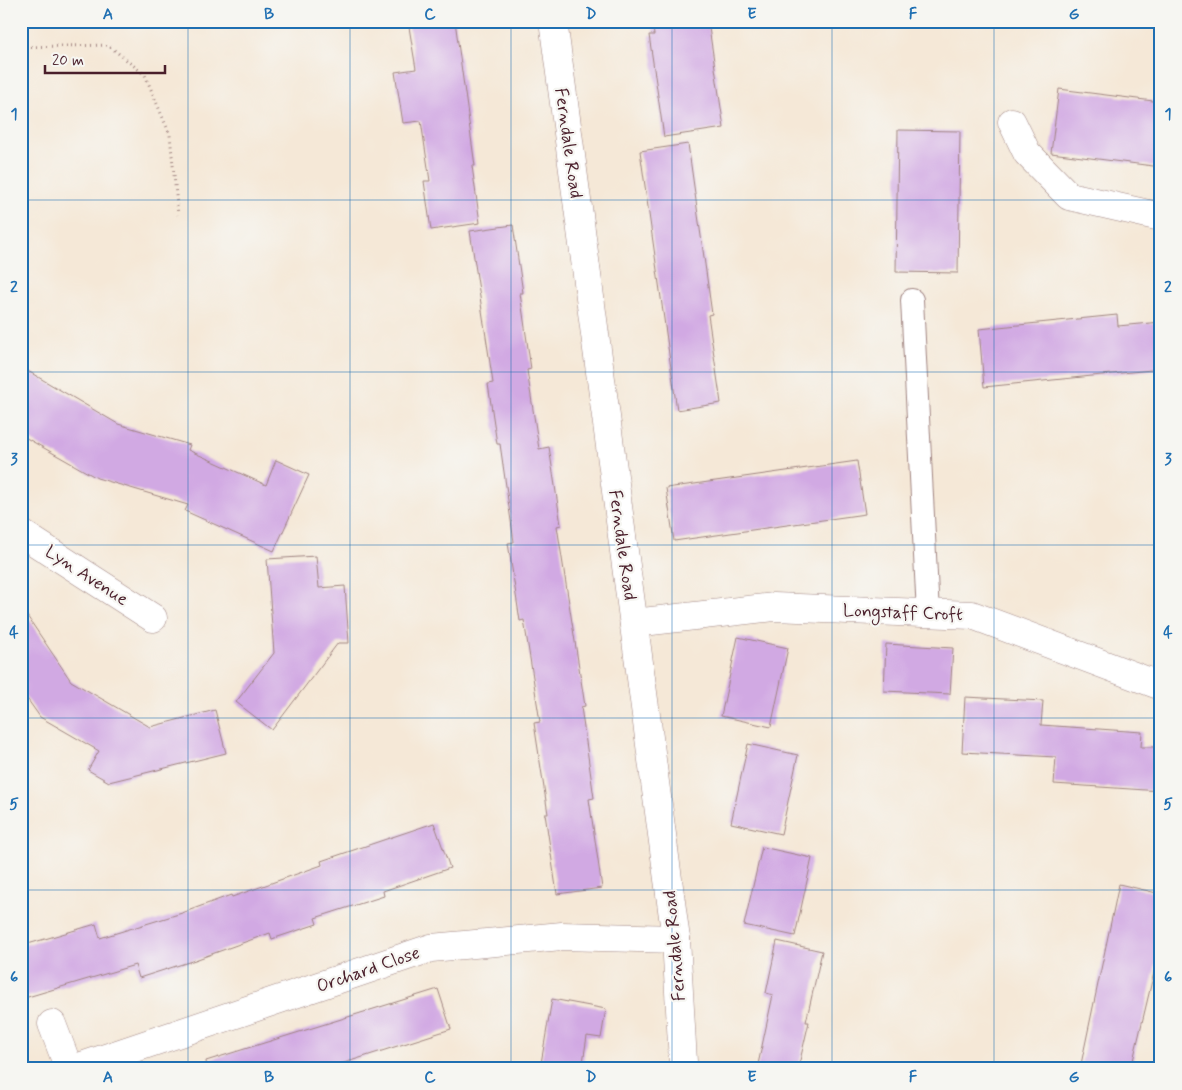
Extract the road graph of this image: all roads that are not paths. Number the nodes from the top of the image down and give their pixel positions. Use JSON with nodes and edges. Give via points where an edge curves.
{"nodes":[{"id":1,"x":553,"y":21,"type":"edge"},
{"id":2,"x":1012,"y":122,"type":"dead end"},
{"id":3,"x":1161,"y":217,"type":"edge"},
{"id":4,"x":912,"y":300,"type":"dead end"},
{"id":5,"x":21,"y":533,"type":"edge"},
{"id":6,"x":928,"y":614,"type":"junction"},
{"id":7,"x":153,"y":618,"type":"dead end"},
{"id":8,"x":634,"y":623,"type":"junction"},
{"id":9,"x":1161,"y":686,"type":"edge"},
{"id":10,"x":676,"y":939,"type":"junction"},
{"id":11,"x":52,"y":1024,"type":"dead end"},
{"id":12,"x":69,"y":1069,"type":"edge"},
{"id":13,"x":73,"y":1069,"type":"edge"},
{"id":14,"x":682,"y":1069,"type":"edge"}],
"edges":[{"from":1,"to":8,"type":"street","name":"Ferndale Road"},
{"from":2,"to":3,"type":"street","via":[[1027,153],[1069,196]]},
{"from":4,"to":6,"type":"lane"},
{"from":5,"to":7,"type":"street","name":"Lyn Avenue"},
{"from":6,"to":8,"type":"street","name":"Longstaff Croft","via":[[774,607]]},
{"from":6,"to":9,"type":"street","name":"Longstaff Croft","via":[[972,615]]},
{"from":8,"to":10,"type":"street","name":"Ferndale Road"},
{"from":10,"to":13,"type":"street","name":"Orchard Close","via":[[562,936],[431,948]]},
{"from":10,"to":14,"type":"street","name":"Ferndale Road"},
{"from":11,"to":12,"type":"street"}]}
